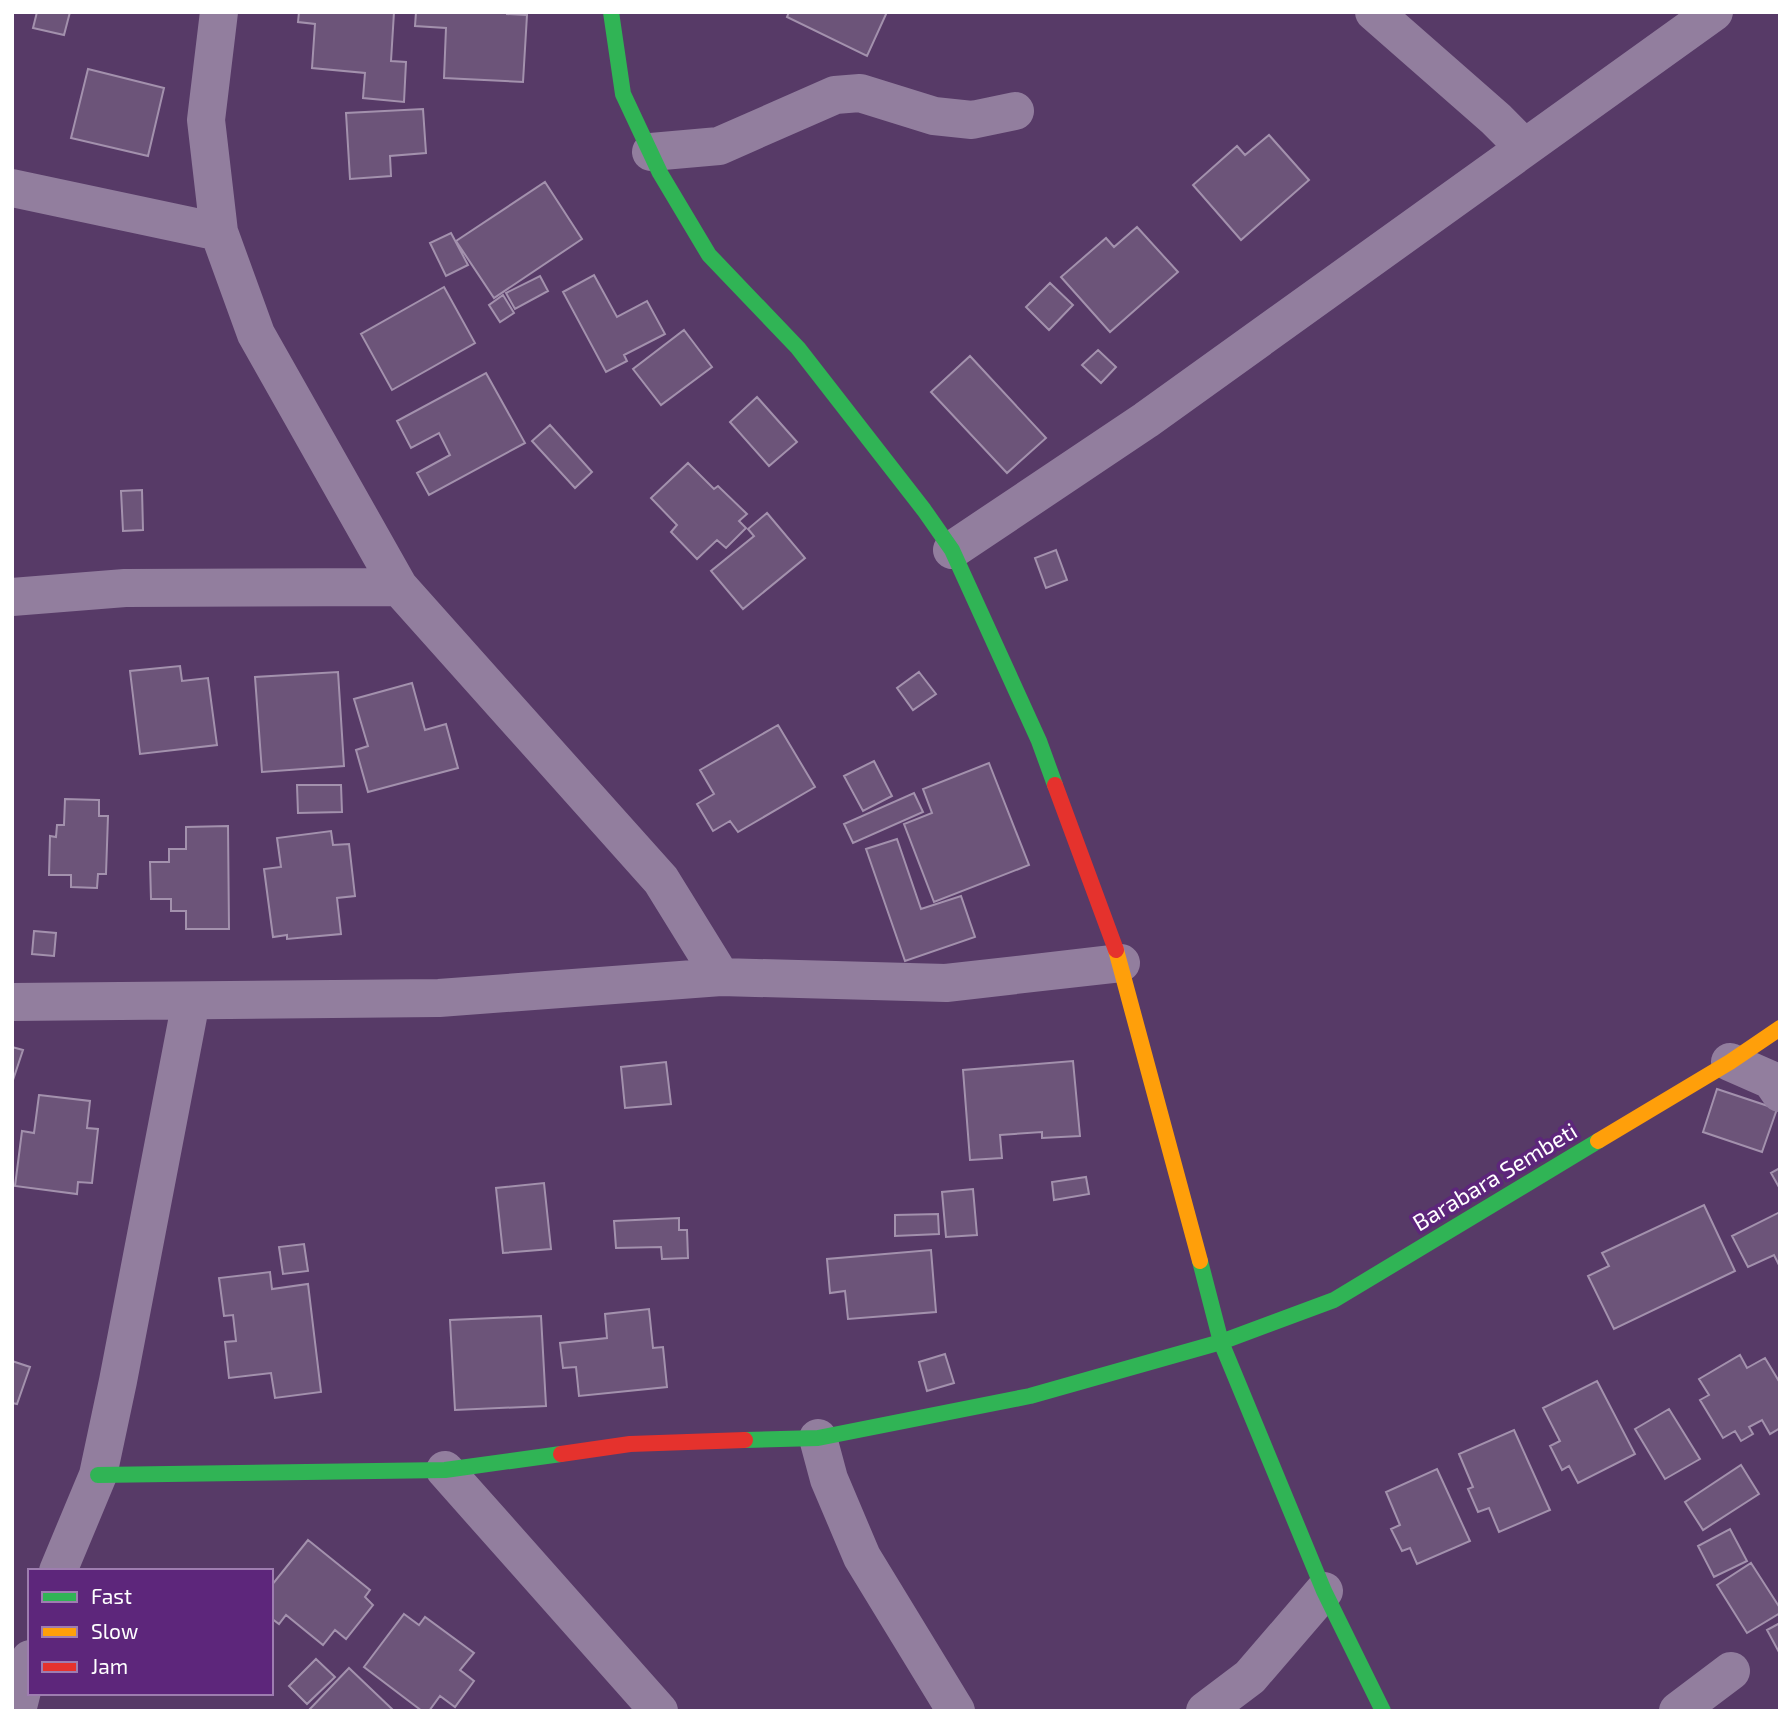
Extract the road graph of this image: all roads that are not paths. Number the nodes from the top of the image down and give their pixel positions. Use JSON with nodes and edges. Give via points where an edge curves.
{"nodes":[{"id":1,"x":219,"y":12,"type":"edge"},
{"id":2,"x":611,"y":12,"type":"edge"},
{"id":3,"x":1374,"y":12,"type":"edge"},
{"id":4,"x":1714,"y":12,"type":"edge"},
{"id":5,"x":1015,"y":111,"type":"dead end"},
{"id":6,"x":1524,"y":147,"type":"junction"},
{"id":7,"x":651,"y":152,"type":"junction"},
{"id":8,"x":12,"y":188,"type":"edge"},
{"id":9,"x":219,"y":232,"type":"junction"},
{"id":10,"x":952,"y":550,"type":"junction"},
{"id":11,"x":399,"y":587,"type":"junction"},
{"id":12,"x":12,"y":597,"type":"edge"},
{"id":13,"x":1121,"y":963,"type":"junction"},
{"id":14,"x":721,"y":976,"type":"junction"},
{"id":15,"x":191,"y":1001,"type":"junction"},
{"id":16,"x":12,"y":1002,"type":"edge"},
{"id":17,"x":1780,"y":1028,"type":"edge"},
{"id":18,"x":1730,"y":1062,"type":"junction"},
{"id":19,"x":1780,"y":1093,"type":"edge"},
{"id":20,"x":1221,"y":1342,"type":"junction"},
{"id":21,"x":818,"y":1438,"type":"junction"},
{"id":22,"x":445,"y":1470,"type":"junction"},
{"id":23,"x":98,"y":1475,"type":"junction"},
{"id":24,"x":59,"y":1569,"type":"edge"},
{"id":25,"x":1324,"y":1591,"type":"junction"},
{"id":26,"x":28,"y":1667,"type":"edge"},
{"id":27,"x":1731,"y":1671,"type":"dead end"},
{"id":28,"x":1386,"y":1705,"type":"edge"},
{"id":29,"x":17,"y":1711,"type":"edge"},
{"id":30,"x":659,"y":1711,"type":"edge"},
{"id":31,"x":956,"y":1711,"type":"edge"},
{"id":32,"x":1205,"y":1711,"type":"edge"},
{"id":33,"x":1678,"y":1711,"type":"edge"}],
"edges":[{"from":1,"to":9,"type":"street","via":[[206,120]]},
{"from":2,"to":7,"type":"street","via":[[623,94]]},
{"from":3,"to":6,"type":"street"},
{"from":4,"to":6,"type":"street"},
{"from":5,"to":7,"type":"street","via":[[972,120],[934,116],[860,93],[835,95],[719,146]]},
{"from":6,"to":10,"type":"street","via":[[1146,420]]},
{"from":7,"to":10,"type":"street","via":[[709,254],[798,348]]},
{"from":8,"to":9,"type":"street"},
{"from":9,"to":11,"type":"street","via":[[256,334]]},
{"from":10,"to":13,"type":"street","via":[[1039,741]]},
{"from":11,"to":12,"type":"street","via":[[125,588]]},
{"from":11,"to":14,"type":"street","via":[[661,880]]},
{"from":13,"to":14,"type":"street","via":[[946,983]]},
{"from":13,"to":20,"type":"street"},
{"from":14,"to":15,"type":"street","via":[[439,998]]},
{"from":15,"to":16,"type":"street"},
{"from":15,"to":23,"type":"street"},
{"from":17,"to":18,"type":"street","name":"Barabara Sembeti"},
{"from":18,"to":19,"type":"street","via":[[1771,1080]]},
{"from":18,"to":20,"type":"street","name":"Barabara Sembeti","via":[[1334,1300]]},
{"from":20,"to":21,"type":"street","name":"Barabara Sembeti","via":[[1030,1396]]},
{"from":20,"to":25,"type":"street"},
{"from":21,"to":22,"type":"street","name":"Barabara Sembeti","via":[[630,1444]]},
{"from":21,"to":31,"type":"street","via":[[829,1479],[862,1557]]},
{"from":22,"to":23,"type":"street","name":"Barabara Sembeti"},
{"from":22,"to":30,"type":"street"},
{"from":23,"to":24,"type":"street"},
{"from":25,"to":28,"type":"street"},
{"from":25,"to":32,"type":"street","via":[[1250,1677]]},
{"from":26,"to":29,"type":"street"},
{"from":27,"to":33,"type":"street"}]}
